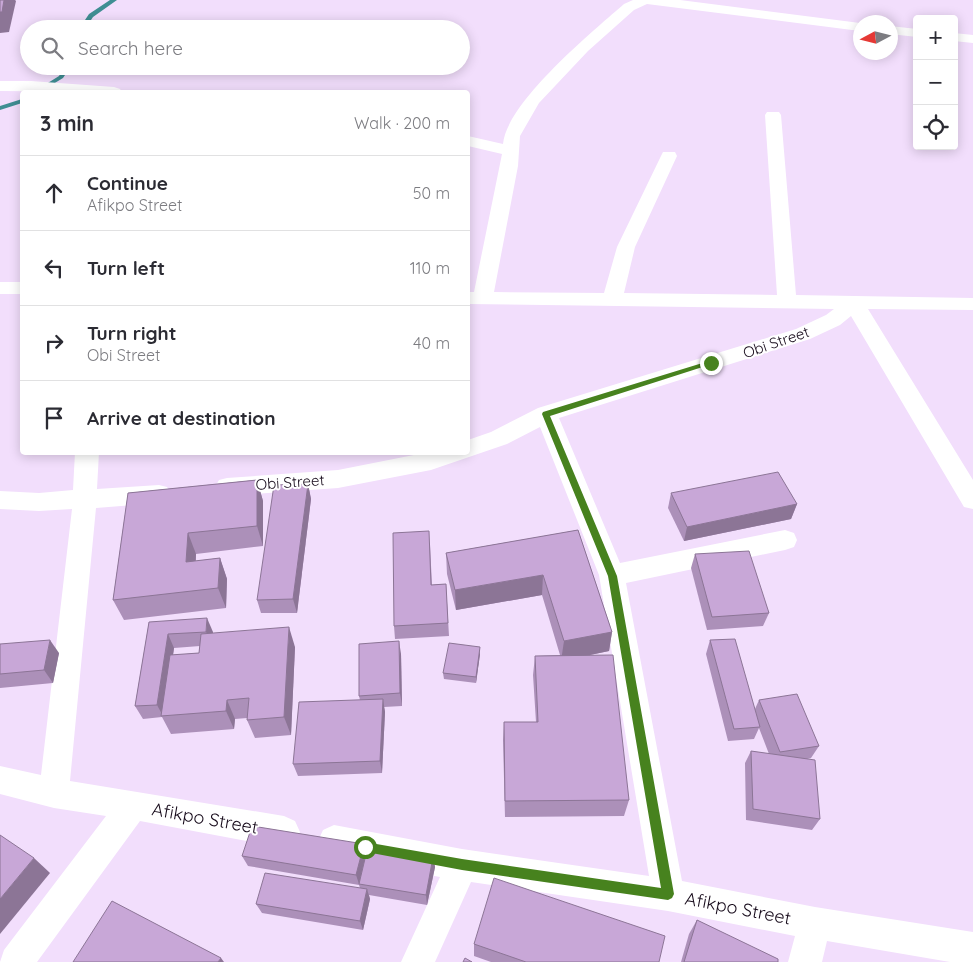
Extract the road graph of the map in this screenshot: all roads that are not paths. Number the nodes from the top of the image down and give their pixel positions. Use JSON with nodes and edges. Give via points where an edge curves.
{"nodes":[{"id":1,"x":646,"y":0,"type":"edge"},
{"id":2,"x":853,"y":25,"type":"edge"},
{"id":3,"x":898,"y":31,"type":"edge"},
{"id":4,"x":913,"y":33,"type":"edge"},
{"id":5,"x":958,"y":37,"type":"edge"},
{"id":6,"x":973,"y":39,"type":"edge"},
{"id":7,"x":0,"y":86,"type":"edge"},
{"id":8,"x":88,"y":90,"type":"edge"},
{"id":9,"x":773,"y":115,"type":"dead end"},
{"id":10,"x":470,"y":141,"type":"edge"},
{"id":11,"x":511,"y":151,"type":"junction"},
{"id":12,"x":669,"y":156,"type":"dead end"},
{"id":13,"x":0,"y":288,"type":"edge"},
{"id":14,"x":20,"y":288,"type":"edge"},
{"id":15,"x":475,"y":298,"type":"edge"},
{"id":16,"x":612,"y":300,"type":"junction"},
{"id":17,"x":787,"y":302,"type":"junction"},
{"id":18,"x":854,"y":304,"type":"junction"},
{"id":19,"x":973,"y":304,"type":"edge"},
{"id":20,"x":546,"y":414,"type":"junction"},
{"id":21,"x":470,"y":448,"type":"edge"},
{"id":22,"x":87,"y":455,"type":"edge"},
{"id":23,"x":448,"y":455,"type":"edge"},
{"id":24,"x":210,"y":489,"type":"edge"},
{"id":25,"x":181,"y":492,"type":"edge"},
{"id":26,"x":85,"y":499,"type":"junction"},
{"id":27,"x":0,"y":500,"type":"edge"},
{"id":28,"x":973,"y":500,"type":"edge"},
{"id":29,"x":785,"y":540,"type":"dead end"},
{"id":30,"x":612,"y":576,"type":"junction"},
{"id":31,"x":0,"y":780,"type":"edge"},
{"id":32,"x":54,"y":793,"type":"junction"},
{"id":33,"x":133,"y":805,"type":"junction"},
{"id":34,"x":462,"y":865,"type":"junction"},
{"id":35,"x":668,"y":894,"type":"junction"},
{"id":36,"x":815,"y":923,"type":"junction"},
{"id":37,"x":973,"y":949,"type":"edge"},
{"id":38,"x":16,"y":962,"type":"edge"},
{"id":39,"x":418,"y":962,"type":"edge"},
{"id":40,"x":805,"y":962,"type":"edge"}],
"edges":[{"from":1,"to":2,"type":"street"},
{"from":1,"to":11,"type":"street","via":[[629,7],[583,48],[532,101],[512,136]]},
{"from":3,"to":4,"type":"street"},
{"from":5,"to":6,"type":"street"},
{"from":7,"to":8,"type":"street"},
{"from":9,"to":17,"type":"street"},
{"from":10,"to":11,"type":"street"},
{"from":11,"to":15,"type":"street"},
{"from":12,"to":16,"type":"street","via":[[626,247]]},
{"from":13,"to":14,"type":"street"},
{"from":15,"to":16,"type":"street"},
{"from":16,"to":17,"type":"street"},
{"from":17,"to":18,"type":"street"},
{"from":18,"to":19,"type":"street"},
{"from":18,"to":20,"type":"street","name":"Obi Street","via":[[834,320],[803,334]]},
{"from":18,"to":28,"type":"street"},
{"from":20,"to":21,"type":"street","name":"Obi Street","via":[[499,438]]},
{"from":20,"to":30,"type":"street"},
{"from":22,"to":26,"type":"street"},
{"from":23,"to":24,"type":"street","name":"Obi Street","via":[[338,479]]},
{"from":25,"to":26,"type":"street"},
{"from":26,"to":27,"type":"street"},
{"from":26,"to":32,"type":"street"},
{"from":29,"to":30,"type":"street"},
{"from":30,"to":35,"type":"street"},
{"from":31,"to":32,"type":"street","name":"Afikpo Street"},
{"from":32,"to":33,"type":"street","name":"Afikpo Street"},
{"from":33,"to":34,"type":"street","name":"Afikpo Street"},
{"from":33,"to":38,"type":"street"},
{"from":34,"to":35,"type":"street","name":"Afikpo Street"},
{"from":34,"to":39,"type":"street"},
{"from":35,"to":36,"type":"street","name":"Afikpo Street"},
{"from":36,"to":37,"type":"street","name":"Afikpo Street"},
{"from":36,"to":40,"type":"street"}]}
